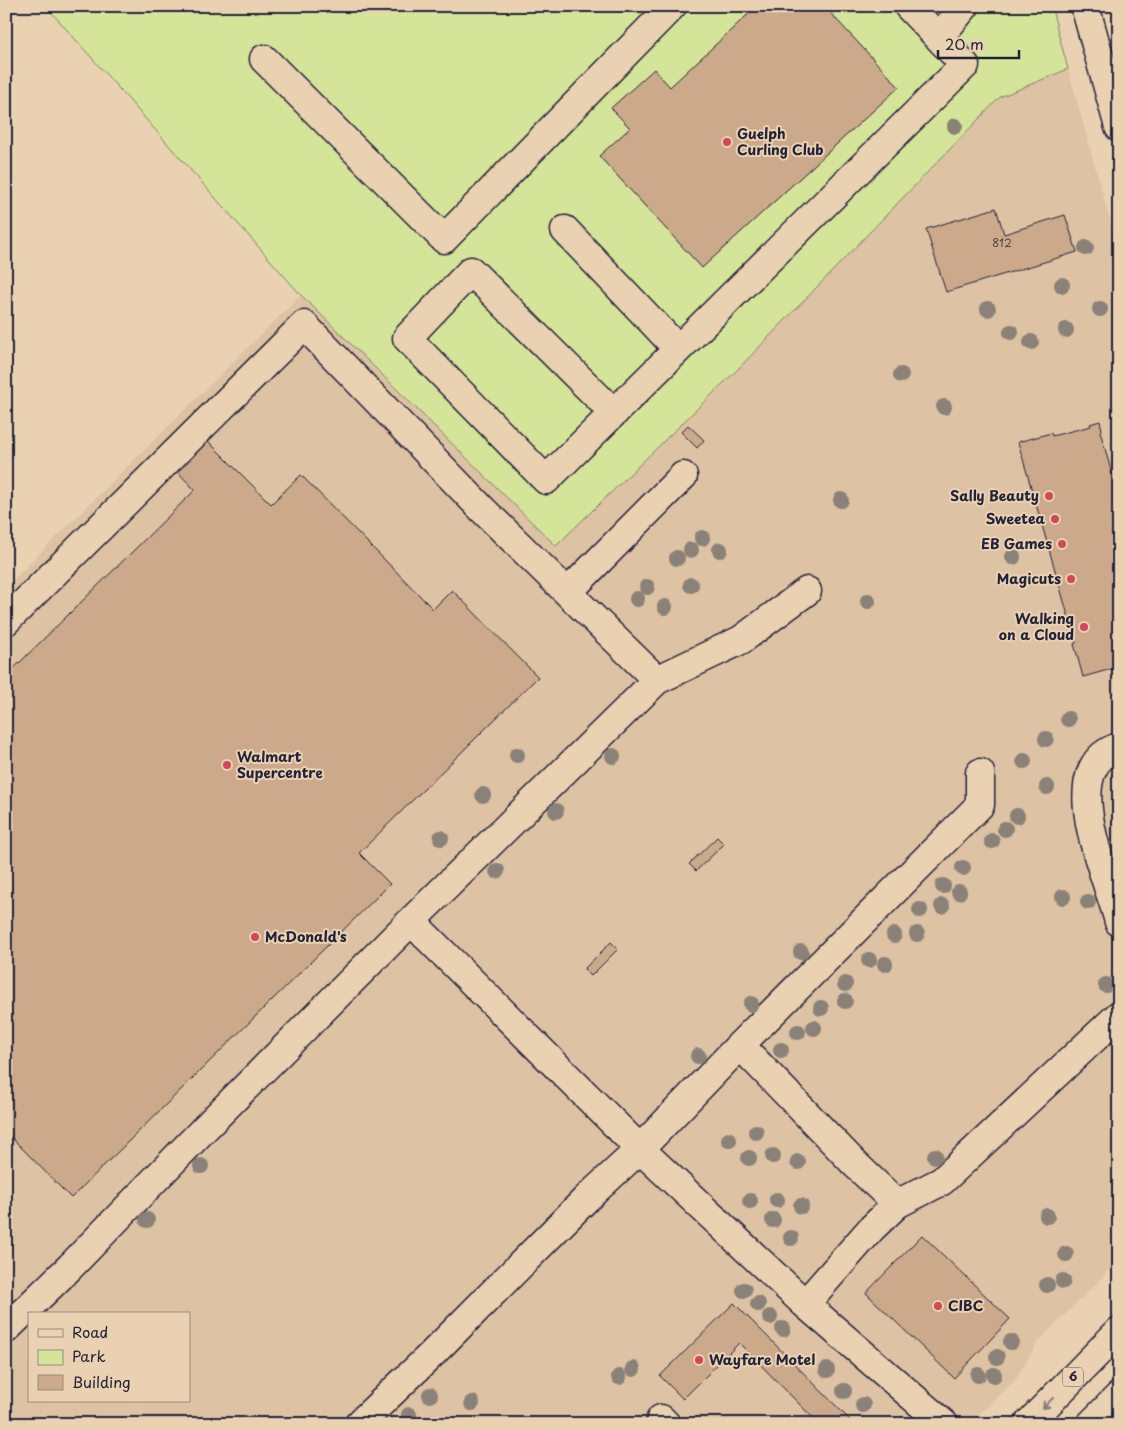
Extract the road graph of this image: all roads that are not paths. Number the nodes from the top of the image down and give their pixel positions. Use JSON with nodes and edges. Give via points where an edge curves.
{"nodes":[{"id":1,"x":672,"y":6,"type":"edge"},
{"id":2,"x":908,"y":6,"type":"edge"},
{"id":3,"x":966,"y":6,"type":"edge"},
{"id":4,"x":1085,"y":6,"type":"edge"},
{"id":5,"x":939,"y":37,"type":"junction"},
{"id":6,"x":264,"y":59,"type":"dead end"},
{"id":7,"x":1119,"y":127,"type":"edge"},
{"id":8,"x":566,"y":230,"type":"dead end"},
{"id":9,"x":444,"y":239,"type":"junction"},
{"id":10,"x":471,"y":272,"type":"junction"},
{"id":11,"x":678,"y":349,"type":"junction"},
{"id":12,"x":614,"y":413,"type":"junction"},
{"id":13,"x":683,"y":476,"type":"dead end"},
{"id":14,"x":807,"y":591,"type":"dead end"},
{"id":15,"x":568,"y":592,"type":"junction"},
{"id":16,"x":6,"y":621,"type":"edge"},
{"id":17,"x":657,"y":680,"type":"junction"},
{"id":18,"x":1119,"y":747,"type":"edge"},
{"id":19,"x":980,"y":772,"type":"dead end"},
{"id":20,"x":411,"y":921,"type":"junction"},
{"id":21,"x":1119,"y":922,"type":"edge"},
{"id":22,"x":1119,"y":1015,"type":"edge"},
{"id":23,"x":740,"y":1045,"type":"junction"},
{"id":24,"x":640,"y":1148,"type":"junction"},
{"id":25,"x":897,"y":1204,"type":"junction"},
{"id":26,"x":805,"y":1304,"type":"junction"},
{"id":27,"x":6,"y":1329,"type":"edge"},
{"id":28,"x":1119,"y":1331,"type":"edge"},
{"id":29,"x":1119,"y":1396,"type":"edge"},
{"id":30,"x":369,"y":1415,"type":"edge"},
{"id":31,"x":944,"y":1424,"type":"edge"},
{"id":32,"x":1028,"y":1424,"type":"edge"},
{"id":33,"x":1091,"y":1424,"type":"edge"}],
"edges":[{"from":1,"to":9,"type":"main road"},
{"from":2,"to":5,"type":"main road"},
{"from":3,"to":5,"type":"main road"},
{"from":4,"to":7,"type":"main road"},
{"from":5,"to":11,"type":"main road","via":[[965,65]]},
{"from":6,"to":9,"type":"main road"},
{"from":8,"to":11,"type":"main road"},
{"from":9,"to":10,"type":"main road"},
{"from":10,"to":12,"type":"main road"},
{"from":10,"to":12,"type":"main road","via":[[407,338],[546,480]]},
{"from":11,"to":12,"type":"main road"},
{"from":13,"to":15,"type":"main road"},
{"from":14,"to":17,"type":"main road","via":[[741,640]]},
{"from":15,"to":16,"type":"main road","via":[[304,325]]},
{"from":15,"to":17,"type":"main road"},
{"from":17,"to":20,"type":"main road"},
{"from":18,"to":21,"type":"main road","via":[[1108,750],[1090,775],[1087,810]]},
{"from":19,"to":23,"type":"main road","via":[[980,805]]},
{"from":20,"to":24,"type":"main road"},
{"from":20,"to":27,"type":"main road"},
{"from":22,"to":25,"type":"main road","via":[[942,1181]]},
{"from":23,"to":24,"type":"main road"},
{"from":23,"to":25,"type":"main road"},
{"from":24,"to":26,"type":"main road"},
{"from":24,"to":30,"type":"main road"},
{"from":25,"to":26,"type":"main road"},
{"from":26,"to":31,"type":"main road"},
{"from":28,"to":32,"type":"main road","number":"6","one_way":true},
{"from":29,"to":33,"type":"main road"}]}
